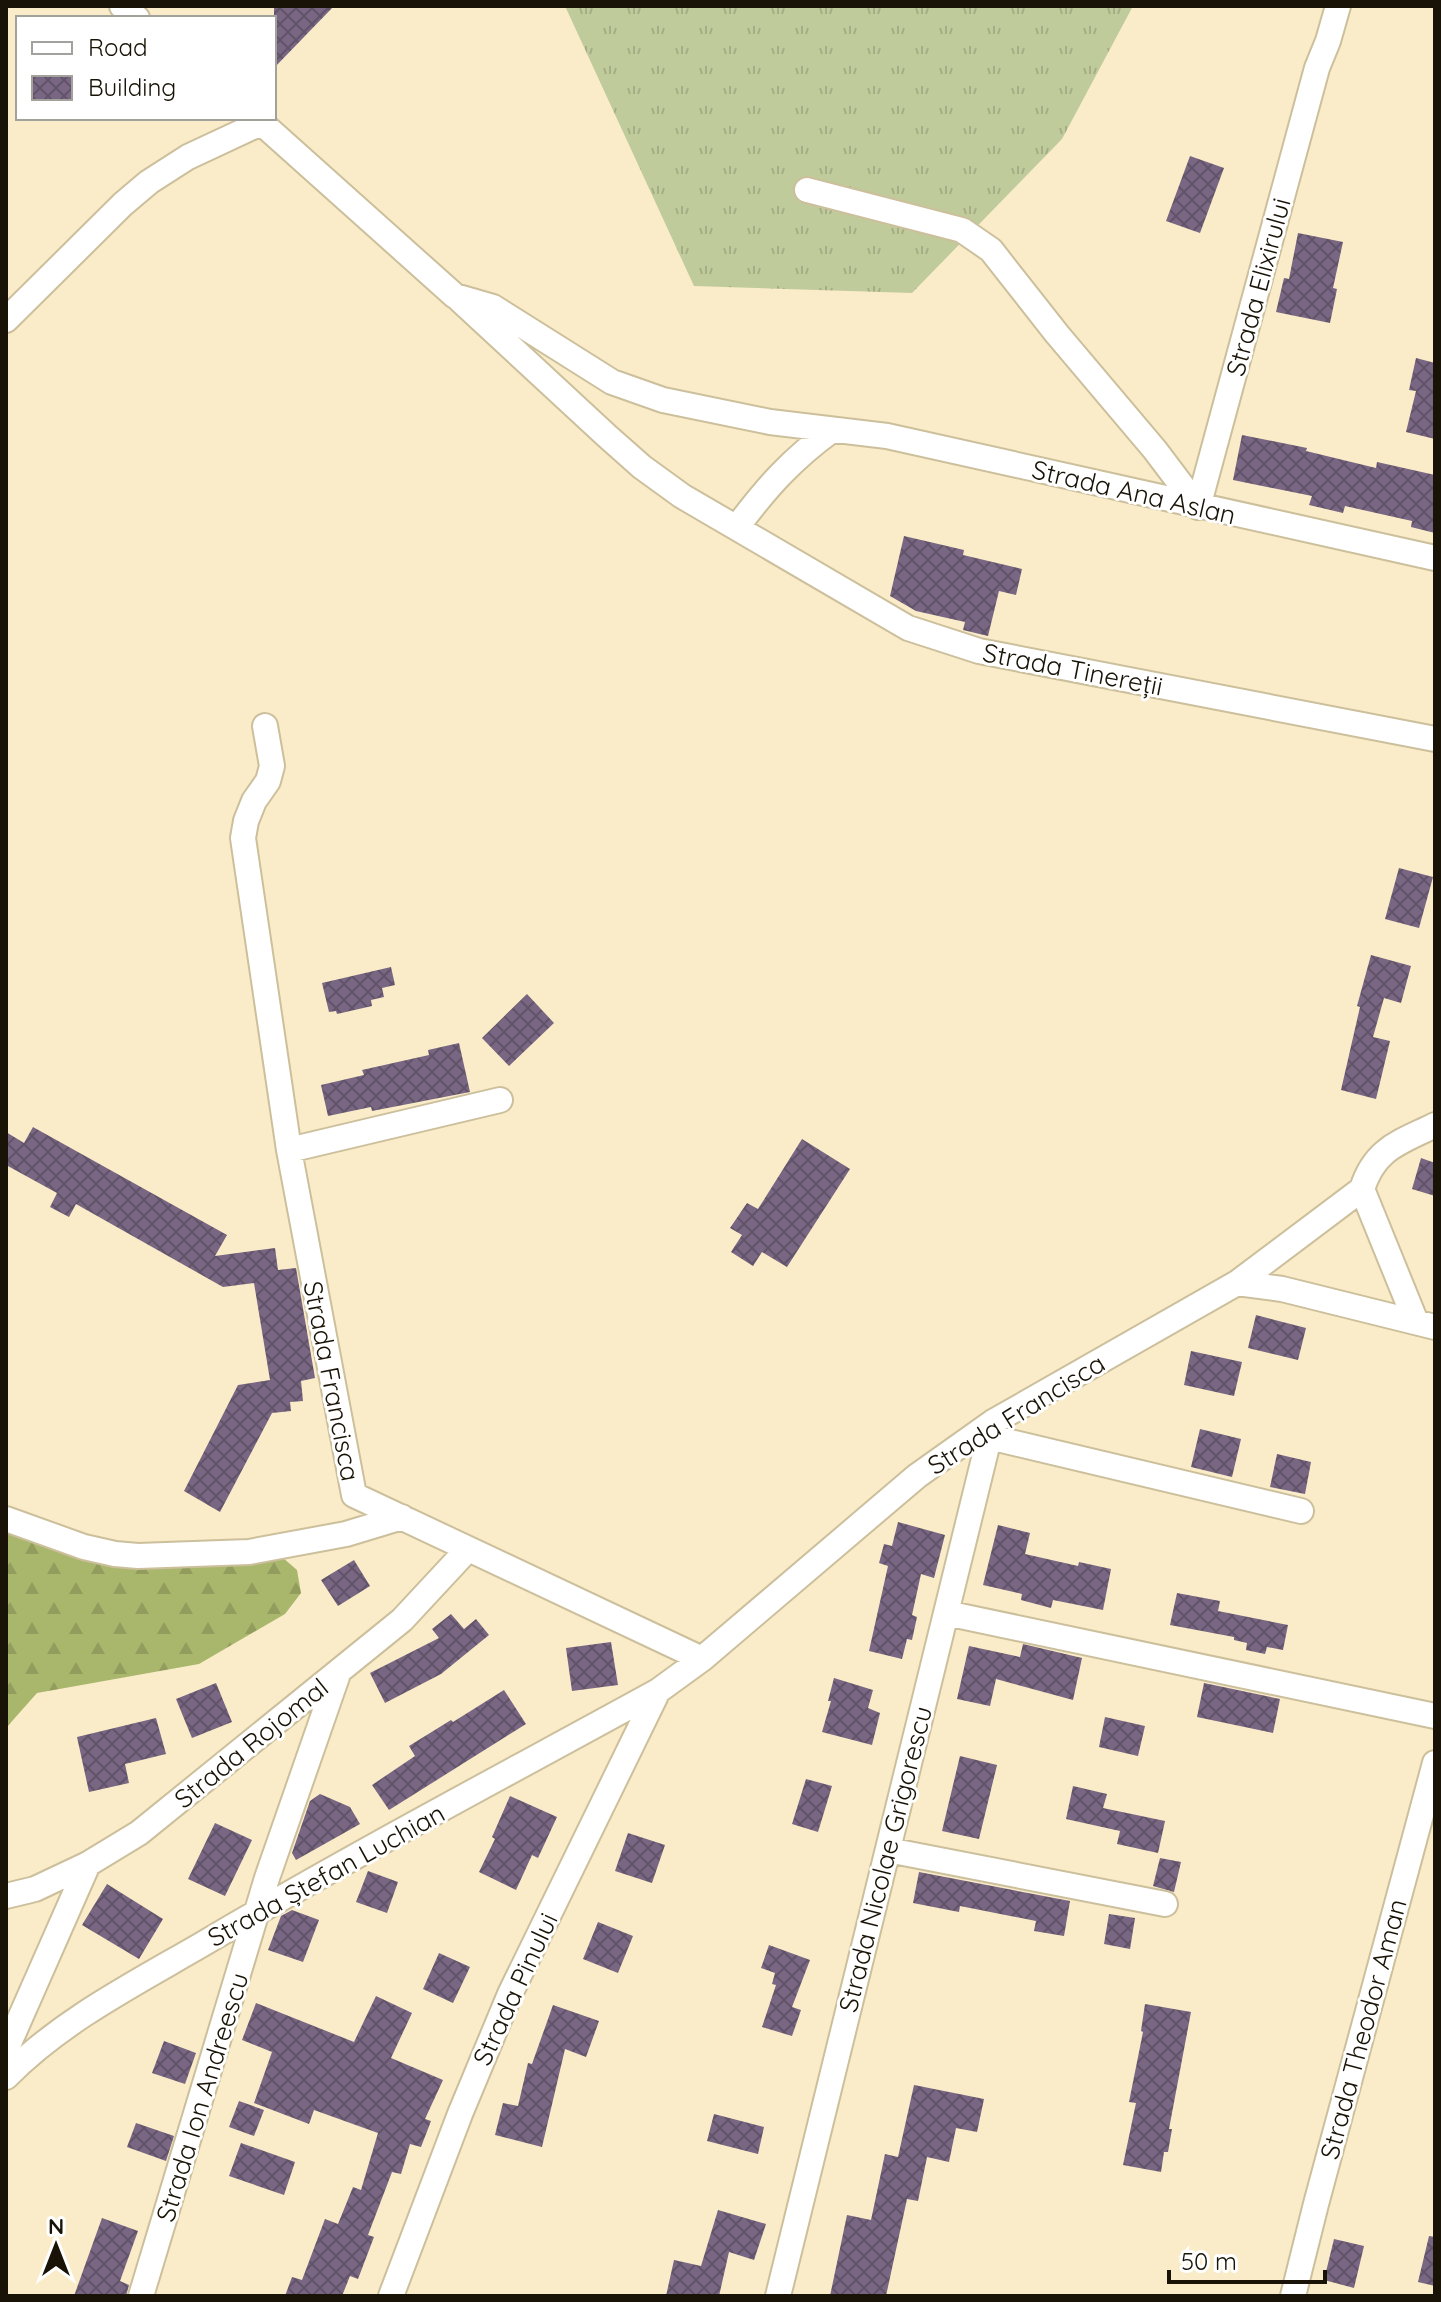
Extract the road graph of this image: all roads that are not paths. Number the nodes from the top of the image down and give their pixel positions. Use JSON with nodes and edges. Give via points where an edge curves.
{"nodes":[{"id":1,"x":1338,"y":6,"type":"edge"},
{"id":2,"x":259,"y":120,"type":"edge"},
{"id":3,"x":807,"y":190,"type":"dead end"},
{"id":4,"x":455,"y":296,"type":"junction"},
{"id":5,"x":6,"y":320,"type":"edge"},
{"id":6,"x":832,"y":430,"type":"junction"},
{"id":7,"x":1198,"y":507,"type":"junction"},
{"id":8,"x":737,"y":527,"type":"junction"},
{"id":9,"x":1435,"y":558,"type":"edge"},
{"id":10,"x":265,"y":726,"type":"dead end"},
{"id":11,"x":1435,"y":739,"type":"edge"},
{"id":12,"x":500,"y":1100,"type":"dead end"},
{"id":13,"x":1435,"y":1125,"type":"edge"},
{"id":14,"x":289,"y":1150,"type":"junction"},
{"id":15,"x":1362,"y":1189,"type":"junction"},
{"id":16,"x":1237,"y":1283,"type":"junction"},
{"id":17,"x":1425,"y":1324,"type":"edge"},
{"id":18,"x":991,"y":1429,"type":"junction"},
{"id":19,"x":1301,"y":1511,"type":"dead end"},
{"id":20,"x":402,"y":1517,"type":"junction"},
{"id":21,"x":6,"y":1519,"type":"edge"},
{"id":22,"x":468,"y":1549,"type":"junction"},
{"id":23,"x":946,"y":1613,"type":"junction"},
{"id":24,"x":702,"y":1659,"type":"junction"},
{"id":25,"x":339,"y":1671,"type":"junction"},
{"id":26,"x":658,"y":1691,"type":"junction"},
{"id":27,"x":1435,"y":1716,"type":"edge"},
{"id":28,"x":1435,"y":1763,"type":"edge"},
{"id":29,"x":888,"y":1850,"type":"junction"},
{"id":30,"x":88,"y":1864,"type":"junction"},
{"id":31,"x":6,"y":1896,"type":"edge"},
{"id":32,"x":1165,"y":1904,"type":"dead end"},
{"id":33,"x":258,"y":1911,"type":"junction"},
{"id":34,"x":6,"y":2050,"type":"edge"},
{"id":35,"x":6,"y":2077,"type":"edge"},
{"id":36,"x":141,"y":2296,"type":"edge"},
{"id":37,"x":391,"y":2296,"type":"edge"},
{"id":38,"x":778,"y":2296,"type":"edge"},
{"id":39,"x":1293,"y":2296,"type":"edge"}],
"edges":[{"from":1,"to":7,"type":"street","name":"Strada Elixirului"},
{"from":2,"to":4,"type":"street","name":"Strada Ana Aslan"},
{"from":2,"to":5,"type":"street","via":[[149,182]]},
{"from":3,"to":7,"type":"street","via":[[962,230],[991,250]]},
{"from":4,"to":6,"type":"street","name":"Strada Ana Aslan","via":[[493,307],[612,382],[663,400]]},
{"from":4,"to":8,"type":"street","name":"Strada Ana Aslan","via":[[642,467]]},
{"from":6,"to":7,"type":"street","name":"Strada Ana Aslan","via":[[887,436]]},
{"from":6,"to":8,"type":"street","via":[[789,463]]},
{"from":7,"to":9,"type":"street","name":"Strada Ana Aslan"},
{"from":8,"to":11,"type":"street","name":"Strada Tinereții","via":[[908,628],[948,642]]},
{"from":10,"to":14,"type":"street","via":[[272,766],[243,838]]},
{"from":12,"to":14,"type":"street"},
{"from":13,"to":15,"type":"street","via":[[1385,1150]]},
{"from":14,"to":20,"type":"street","name":"Strada Francisca","via":[[354,1495]]},
{"from":15,"to":16,"type":"street","name":"Strada Francisca"},
{"from":15,"to":17,"type":"street"},
{"from":16,"to":17,"type":"street"},
{"from":16,"to":18,"type":"street","name":"Strada Francisca"},
{"from":18,"to":19,"type":"street"},
{"from":18,"to":23,"type":"street","name":"Strada Nicolae Grigorescu"},
{"from":18,"to":24,"type":"street","name":"Strada Francisca","via":[[917,1476]]},
{"from":20,"to":21,"type":"street","via":[[285,1547],[138,1556],[84,1547]]},
{"from":20,"to":22,"type":"street","name":"Strada Francisca"},
{"from":22,"to":24,"type":"street","name":"Strada Francisca"},
{"from":22,"to":25,"type":"street","name":"Strada Rojomal","via":[[402,1620]]},
{"from":23,"to":27,"type":"street"},
{"from":23,"to":29,"type":"street","name":"Strada Nicolae Grigorescu"},
{"from":24,"to":26,"type":"street","name":"Strada Francisca"},
{"from":25,"to":30,"type":"street","name":"Strada Rojomal","via":[[139,1833]]},
{"from":25,"to":33,"type":"street","name":"Strada Ion Andreescu"},
{"from":26,"to":33,"type":"street","name":"Strada Ștefan Luchian"},
{"from":26,"to":37,"type":"street","name":"Strada Pinului","via":[[510,1994]]},
{"from":28,"to":39,"type":"street","name":"Strada Theodor Aman"},
{"from":29,"to":32,"type":"street"},
{"from":29,"to":38,"type":"street","name":"Strada Nicolae Grigorescu"},
{"from":30,"to":31,"type":"street","name":"Strada Rojomal","via":[[35,1889]]},
{"from":30,"to":34,"type":"street"},
{"from":33,"to":35,"type":"street","name":"Strada Ștefan Luchian","via":[[77,2019]]},
{"from":33,"to":36,"type":"street","name":"Strada Ion Andreescu"}]}
